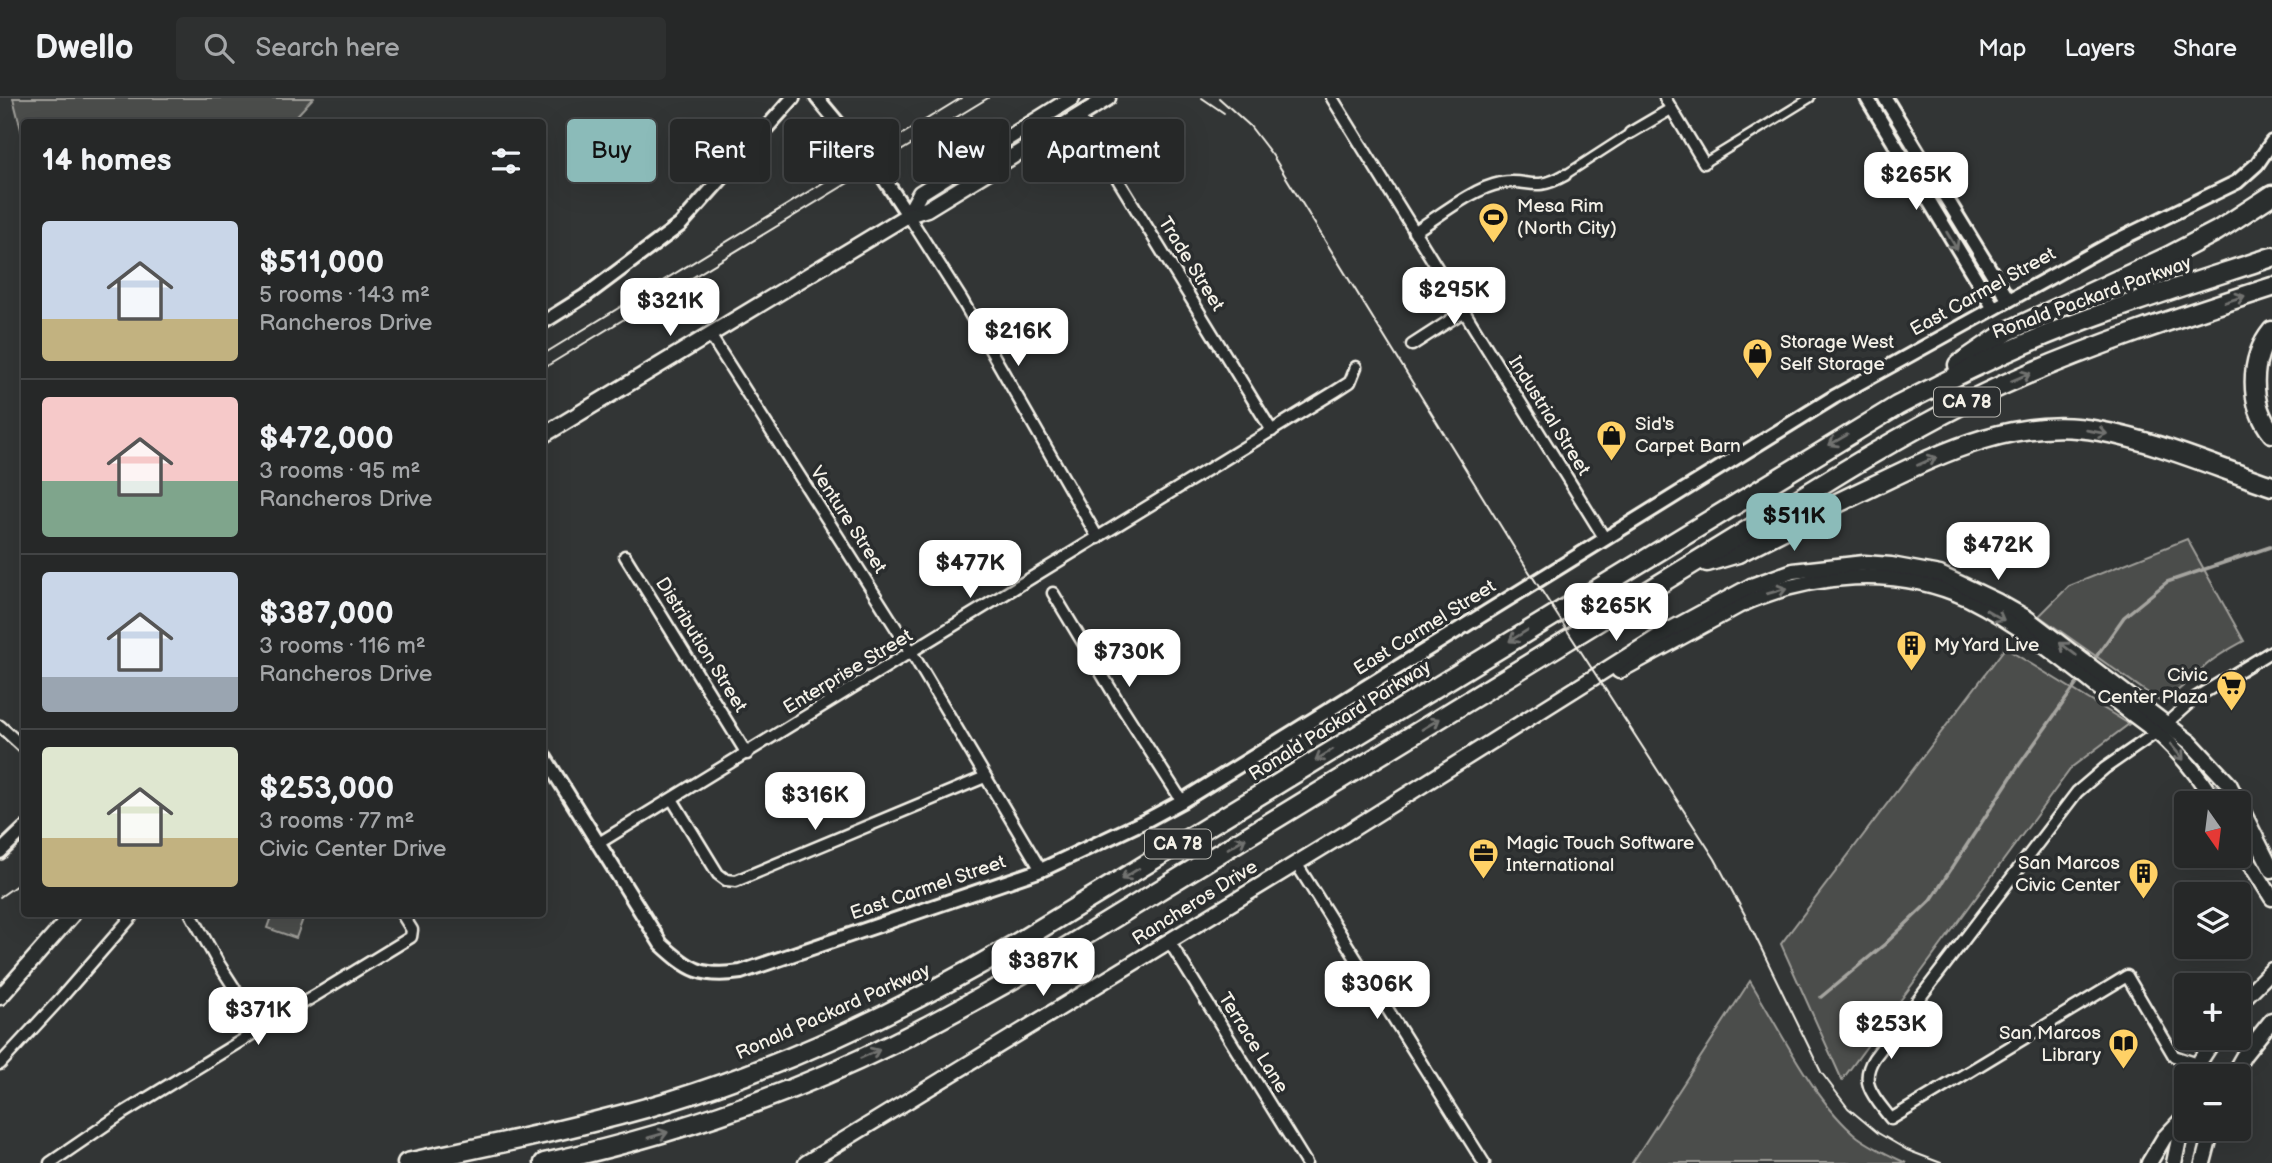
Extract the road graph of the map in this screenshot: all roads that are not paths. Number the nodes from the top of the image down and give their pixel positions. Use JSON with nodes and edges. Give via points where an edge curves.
{"nodes":[{"id":1,"x":793,"y":98,"type":"edge"},
{"id":2,"x":817,"y":98,"type":"edge"},
{"id":3,"x":1072,"y":98,"type":"edge"},
{"id":4,"x":1108,"y":98,"type":"edge"},
{"id":5,"x":1332,"y":98,"type":"edge"},
{"id":6,"x":1665,"y":98,"type":"edge"},
{"id":7,"x":1810,"y":98,"type":"edge"},
{"id":8,"x":1867,"y":98,"type":"edge"},
{"id":9,"x":1885,"y":98,"type":"edge"},
{"id":10,"x":1671,"y":109,"type":"junction"},
{"id":11,"x":1079,"y":116,"type":"junction"},
{"id":12,"x":1630,"y":133,"type":"joint"},
{"id":13,"x":1907,"y":135,"type":"junction"},
{"id":14,"x":2272,"y":142,"type":"edge"},
{"id":15,"x":1894,"y":154,"type":"junction"},
{"id":16,"x":1704,"y":163,"type":"joint"},
{"id":17,"x":1565,"y":175,"type":"joint"},
{"id":18,"x":2272,"y":195,"type":"edge"},
{"id":19,"x":908,"y":215,"type":"junction"},
{"id":20,"x":1413,"y":232,"type":"junction"},
{"id":21,"x":2272,"y":257,"type":"edge"},
{"id":22,"x":2272,"y":287,"type":"edge"},
{"id":23,"x":2008,"y":299,"type":"junction"},
{"id":24,"x":1993,"y":307,"type":"junction"},
{"id":25,"x":1463,"y":312,"type":"junction"},
{"id":26,"x":546,"y":320,"type":"edge"},
{"id":27,"x":2272,"y":331,"type":"edge"},
{"id":28,"x":710,"y":335,"type":"junction"},
{"id":29,"x":1412,"y":345,"type":"dead end"},
{"id":30,"x":1356,"y":367,"type":"dead end"},
{"id":31,"x":1897,"y":406,"type":"junction"},
{"id":32,"x":1272,"y":431,"type":"junction"},
{"id":33,"x":2272,"y":433,"type":"edge"},
{"id":34,"x":546,"y":434,"type":"edge"},
{"id":35,"x":2272,"y":486,"type":"edge"},
{"id":36,"x":1098,"y":538,"type":"junction"},
{"id":37,"x":1605,"y":539,"type":"junction"},
{"id":38,"x":625,"y":556,"type":"dead end"},
{"id":39,"x":1686,"y":568,"type":"junction"},
{"id":40,"x":1053,"y":593,"type":"dead end"},
{"id":41,"x":2272,"y":651,"type":"edge"},
{"id":42,"x":912,"y":653,"type":"junction"},
{"id":43,"x":0,"y":726,"type":"edge"},
{"id":44,"x":2162,"y":727,"type":"junction"},
{"id":45,"x":21,"y":745,"type":"edge"},
{"id":46,"x":747,"y":754,"type":"junction"},
{"id":47,"x":546,"y":759,"type":"edge"},
{"id":48,"x":985,"y":778,"type":"junction"},
{"id":49,"x":2208,"y":791,"type":"edge"},
{"id":50,"x":672,"y":799,"type":"junction"},
{"id":51,"x":1182,"y":801,"type":"junction"},
{"id":52,"x":21,"y":832,"type":"edge"},
{"id":53,"x":598,"y":843,"type":"junction"},
{"id":54,"x":0,"y":852,"type":"edge"},
{"id":55,"x":1296,"y":863,"type":"junction"},
{"id":56,"x":2251,"y":865,"type":"edge"},
{"id":57,"x":1041,"y":870,"type":"junction"},
{"id":58,"x":2272,"y":870,"type":"edge"},
{"id":59,"x":2272,"y":898,"type":"edge"},
{"id":60,"x":70,"y":917,"type":"edge"},
{"id":61,"x":131,"y":917,"type":"edge"},
{"id":62,"x":193,"y":917,"type":"edge"},
{"id":63,"x":404,"y":917,"type":"edge"},
{"id":64,"x":1169,"y":941,"type":"junction"},
{"id":65,"x":2272,"y":970,"type":"edge"},
{"id":66,"x":2251,"y":991,"type":"edge"},
{"id":67,"x":0,"y":997,"type":"edge"},
{"id":68,"x":2272,"y":1020,"type":"edge"},
{"id":69,"x":260,"y":1028,"type":"junction"},
{"id":70,"x":0,"y":1064,"type":"edge"},
{"id":71,"x":2187,"y":1064,"type":"edge"},
{"id":72,"x":2239,"y":1064,"type":"edge"},
{"id":73,"x":2174,"y":1127,"type":"edge"},
{"id":74,"x":2179,"y":1141,"type":"edge"},
{"id":75,"x":2209,"y":1141,"type":"edge"},
{"id":76,"x":50,"y":1163,"type":"edge"},
{"id":77,"x":407,"y":1163,"type":"edge"},
{"id":78,"x":544,"y":1163,"type":"edge"},
{"id":79,"x":806,"y":1163,"type":"edge"},
{"id":80,"x":1306,"y":1163,"type":"edge"},
{"id":81,"x":1484,"y":1163,"type":"edge"},
{"id":82,"x":2149,"y":1163,"type":"edge"},
{"id":83,"x":2174,"y":1163,"type":"edge"},
{"id":84,"x":2203,"y":1163,"type":"edge"}],
"edges":[{"from":1,"to":26,"type":"street","via":[[680,225]]},
{"from":2,"to":19,"type":"street","via":[[883,177]]},
{"from":3,"to":19,"type":"main road","via":[[920,193]]},
{"from":4,"to":11,"type":"main road"},
{"from":5,"to":20,"type":"street","name":"Industrial Street"},
{"from":6,"to":10,"type":"street"},
{"from":7,"to":16,"type":"street"},
{"from":8,"to":15,"type":"street"},
{"from":9,"to":13,"type":"street"},
{"from":10,"to":12,"type":"street"},
{"from":10,"to":16,"type":"street"},
{"from":11,"to":19,"type":"main road","via":[[927,209]]},
{"from":11,"to":32,"type":"street","name":"Trade Street"},
{"from":12,"to":17,"type":"street"},
{"from":13,"to":15,"type":"street","via":[[1905,145]]},
{"from":13,"to":23,"type":"street"},
{"from":14,"to":23,"type":"street","name":"East Carmel Street","via":[[2237,182]]},
{"from":15,"to":24,"type":"street","one_way":true},
{"from":17,"to":20,"type":"street","via":[[1548,184],[1502,183],[1483,189]]},
{"from":18,"to":31,"type":"highway","via":[[2217,231],[2008,331]]},
{"from":19,"to":28,"type":"main road"},
{"from":19,"to":36,"type":"street"},
{"from":20,"to":25,"type":"street","name":"Industrial Street"},
{"from":21,"to":31,"type":"highway","name":"Ronald Packard Parkway","number":"CA 78","via":[[2045,335]]},
{"from":39,"to":22,"type":"highway","number":"CA 78","one_way":true,"via":[[1867,456],[1993,390],[2079,353]]},
{"from":23,"to":24,"type":"street","name":"East Carmel Street"},
{"from":24,"to":37,"type":"street","name":"East Carmel Street","via":[[1834,397]]},
{"from":25,"to":29,"type":"street"},
{"from":25,"to":37,"type":"street","name":"Industrial Street"},
{"from":27,"to":33,"type":"highway","via":[[2258,359],[2254,381],[2256,401]]},
{"from":28,"to":34,"type":"main road"},
{"from":28,"to":42,"type":"street","name":"Venture Street"},
{"from":30,"to":32,"type":"street","name":"Enterprise Street","via":[[1350,383]]},
{"from":31,"to":77,"type":"highway","name":"Ronald Packard Parkway","number":"CA 78","one_way":true,"via":[[1029,936],[896,1010],[782,1062],[671,1101]]},
{"from":32,"to":36,"type":"street","name":"Enterprise Street"},
{"from":39,"to":35,"type":"highway","one_way":true,"via":[[1738,553],[1949,451],[1988,436],[2026,429],[2099,431]]},
{"from":36,"to":42,"type":"street","name":"Enterprise Street"},
{"from":37,"to":51,"type":"street","name":"East Carmel Street"},
{"from":38,"to":46,"type":"street","name":"Distribution Street"},
{"from":78,"to":39,"type":"highway","number":"CA 78","one_way":true,"via":[[733,1111],[846,1065],[954,1013]]},
{"from":40,"to":51,"type":"street"},
{"from":41,"to":44,"type":"street","via":[[2194,698]]},
{"from":42,"to":46,"type":"street","name":"Enterprise Street"},
{"from":42,"to":48,"type":"street","name":"Venture Street"},
{"from":43,"to":45,"type":"street"},
{"from":44,"to":49,"type":"main road","name":"Rancheros Drive","one_way":true},
{"from":44,"to":55,"type":"main road","name":"Rancheros Drive","via":[[1997,601],[1940,574],[1864,563],[1793,571],[1751,586],[1666,632]]},
{"from":44,"to":58,"type":"main road","name":"Rancheros Drive","via":[[2190,742],[2229,784]]},
{"from":44,"to":71,"type":"street","via":[[2077,792],[1874,1058],[1866,1077],[1891,1119],[2127,976],[2174,1056]]},
{"from":46,"to":50,"type":"street","name":"Enterprise Street"},
{"from":47,"to":53,"type":"street","name":"East Carmel Street"},
{"from":48,"to":50,"type":"street","via":[[736,881],[718,874]]},
{"from":48,"to":57,"type":"street","name":"Venture Street"},
{"from":50,"to":53,"type":"street","name":"Enterprise Street"},
{"from":51,"to":57,"type":"street","name":"East Carmel Street"},
{"from":52,"to":54,"type":"street"},
{"from":53,"to":57,"type":"street","name":"East Carmel Street","via":[[661,944],[684,965],[720,975],[741,972]]},
{"from":55,"to":64,"type":"main road","name":"Rancheros Drive"},
{"from":55,"to":81,"type":"street"},
{"from":56,"to":59,"type":"main road"},
{"from":60,"to":67,"type":"main road"},
{"from":61,"to":70,"type":"street"},
{"from":62,"to":69,"type":"street"},
{"from":63,"to":69,"type":"street","via":[[411,937]]},
{"from":64,"to":79,"type":"main road","name":"Rancheros Drive"},
{"from":64,"to":80,"type":"street","name":"Terrace Lane"},
{"from":65,"to":66,"type":"main road"},
{"from":68,"to":72,"type":"main road"},
{"from":69,"to":76,"type":"street"},
{"from":73,"to":82,"type":"main road"},
{"from":74,"to":83,"type":"main road"},
{"from":75,"to":84,"type":"main road"}]}
